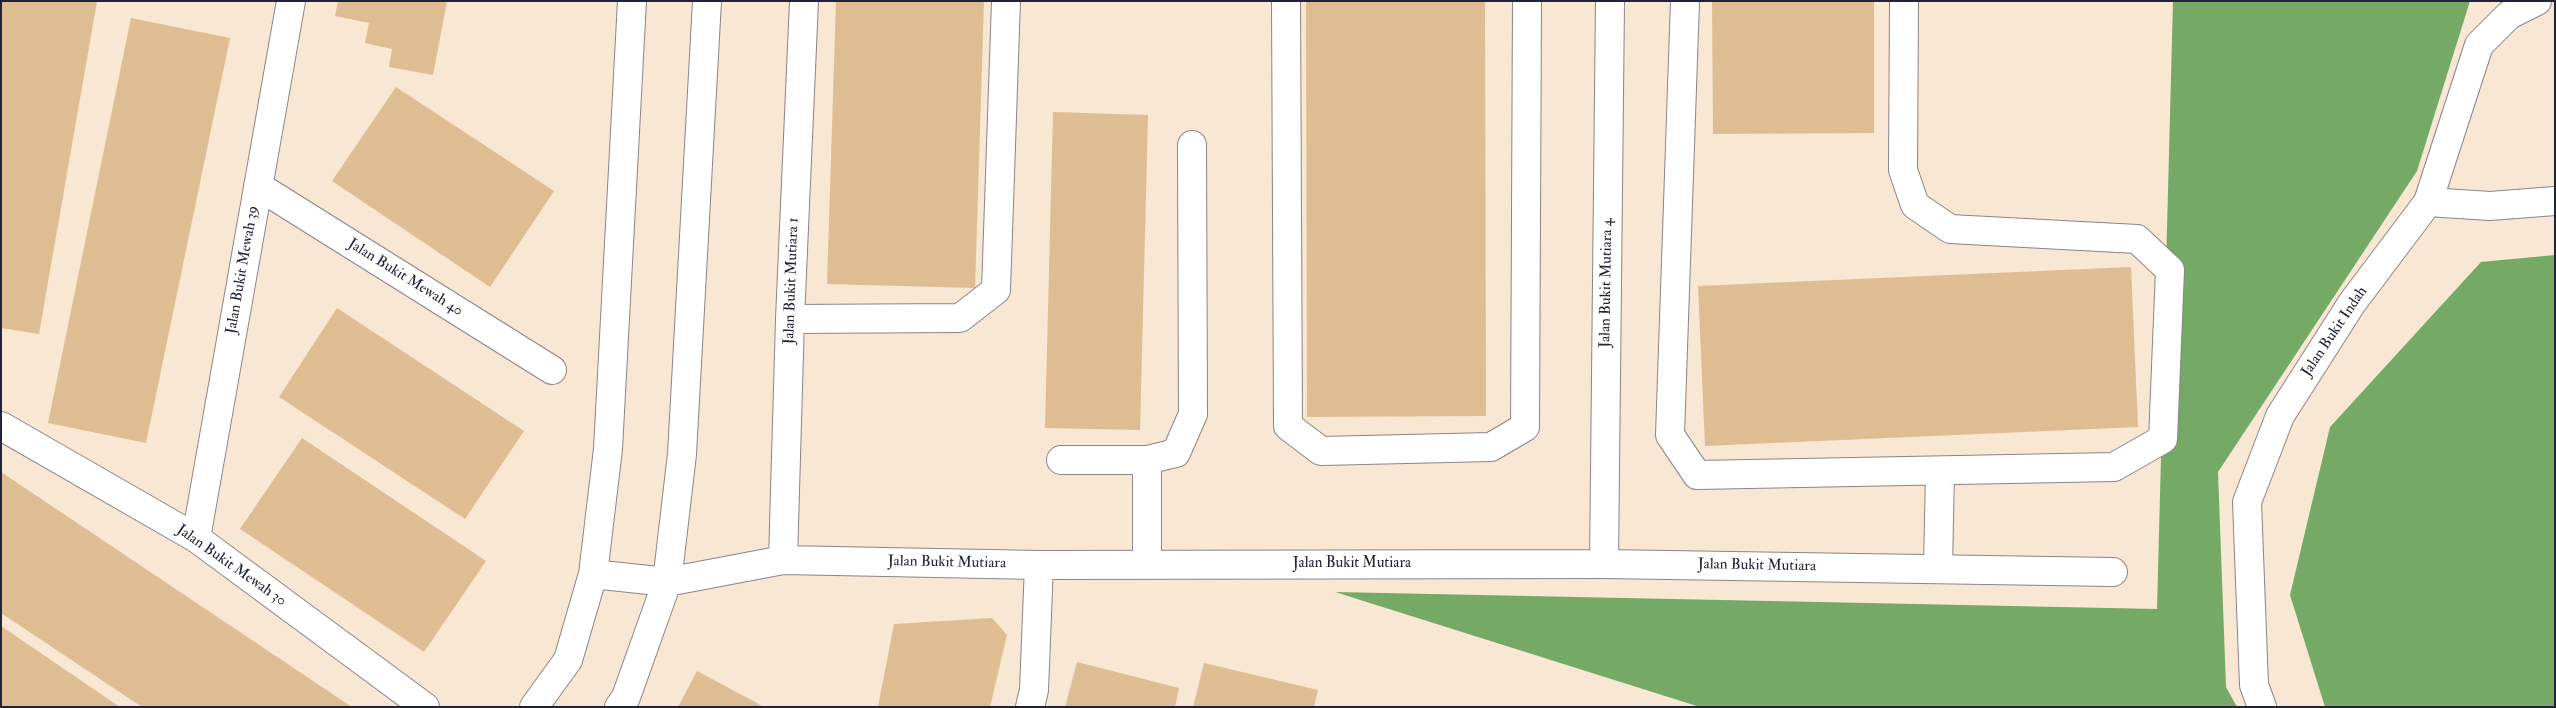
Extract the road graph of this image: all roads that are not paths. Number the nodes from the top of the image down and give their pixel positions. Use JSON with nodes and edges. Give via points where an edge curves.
{"nodes":[{"id":1,"x":291,"y":1,"type":"edge"},
{"id":2,"x":632,"y":1,"type":"edge"},
{"id":3,"x":707,"y":1,"type":"edge"},
{"id":4,"x":804,"y":1,"type":"edge"},
{"id":5,"x":1006,"y":1,"type":"edge"},
{"id":6,"x":1286,"y":1,"type":"edge"},
{"id":7,"x":1527,"y":1,"type":"edge"},
{"id":8,"x":1610,"y":1,"type":"edge"},
{"id":9,"x":1685,"y":1,"type":"edge"},
{"id":10,"x":1904,"y":1,"type":"edge"},
{"id":11,"x":2538,"y":1,"type":"edge"},
{"id":12,"x":1192,"y":145,"type":"dead end"},
{"id":13,"x":258,"y":186,"type":"junction"},
{"id":14,"x":2555,"y":201,"type":"edge"},
{"id":15,"x":2428,"y":202,"type":"junction"},
{"id":16,"x":790,"y":320,"type":"junction"},
{"id":17,"x":552,"y":370,"type":"dead end"},
{"id":18,"x":1,"y":426,"type":"edge"},
{"id":19,"x":1061,"y":460,"type":"dead end"},
{"id":20,"x":1147,"y":460,"type":"junction"},
{"id":21,"x":1940,"y":470,"type":"junction"},
{"id":22,"x":196,"y":538,"type":"junction"},
{"id":23,"x":783,"y":560,"type":"junction"},
{"id":24,"x":1147,"y":564,"type":"junction"},
{"id":25,"x":1604,"y":564,"type":"junction"},
{"id":26,"x":1039,"y":565,"type":"junction"},
{"id":27,"x":1938,"y":568,"type":"junction"},
{"id":28,"x":2113,"y":572,"type":"dead end"},
{"id":29,"x":593,"y":574,"type":"junction"},
{"id":30,"x":667,"y":582,"type":"junction"},
{"id":31,"x":425,"y":707,"type":"edge"},
{"id":32,"x":534,"y":707,"type":"edge"},
{"id":33,"x":620,"y":707,"type":"edge"},
{"id":34,"x":1030,"y":707,"type":"edge"},
{"id":35,"x":2262,"y":707,"type":"edge"}],
"edges":[{"from":1,"to":13,"type":"street","name":"Jalan Bukit Mewah 39"},
{"from":2,"to":29,"type":"street","via":[[608,449]]},
{"from":3,"to":30,"type":"street","via":[[682,454]]},
{"from":4,"to":16,"type":"street","name":"Jalan Bukit Mutiara 1"},
{"from":5,"to":16,"type":"street","via":[[996,290],[960,318]]},
{"from":6,"to":7,"type":"street","via":[[1288,426],[1321,451],[1491,447],[1525,427]]},
{"from":8,"to":25,"type":"street","name":"Jalan Bukit Mutiara 4"},
{"from":9,"to":21,"type":"street","via":[[1670,435],[1697,475]]},
{"from":10,"to":21,"type":"street","via":[[1903,170],[1915,205],[1950,229],[2137,239],[2170,270],[2163,439],[2114,466]]},
{"from":11,"to":15,"type":"street","name":"Jalan Bukit Indah","via":[[2509,15],[2479,45]]},
{"from":12,"to":20,"type":"street","via":[[1193,414],[1176,453]]},
{"from":13,"to":17,"type":"street","name":"Jalan Bukit Mewah 40"},
{"from":13,"to":22,"type":"street","name":"Jalan Bukit Mewah 39"},
{"from":14,"to":15,"type":"street","via":[[2490,206]]},
{"from":15,"to":35,"type":"street","name":"Jalan Bukit Indah","via":[[2352,303],[2280,416],[2247,502],[2254,685]]},
{"from":16,"to":23,"type":"street","name":"Jalan Bukit Mutiara 1"},
{"from":18,"to":22,"type":"street","name":"Jalan Bukit Mewah 30"},
{"from":19,"to":20,"type":"street"},
{"from":20,"to":24,"type":"street"},
{"from":21,"to":27,"type":"street"},
{"from":22,"to":31,"type":"street","name":"Jalan Bukit Mewah 30"},
{"from":23,"to":26,"type":"street","name":"Jalan Bukit Mutiara"},
{"from":23,"to":30,"type":"street","name":"Jalan Bukit Mutiara"},
{"from":24,"to":25,"type":"street","name":"Jalan Bukit Mutiara"},
{"from":24,"to":26,"type":"street","name":"Jalan Bukit Mutiara"},
{"from":25,"to":27,"type":"street","name":"Jalan Bukit Mutiara"},
{"from":26,"to":34,"type":"street","via":[[1034,690]]},
{"from":27,"to":28,"type":"street","name":"Jalan Bukit Mutiara"},
{"from":29,"to":30,"type":"street","name":"Jalan Bukit Mutiara"},
{"from":29,"to":32,"type":"street","via":[[568,660]]},
{"from":30,"to":33,"type":"street"}]}
